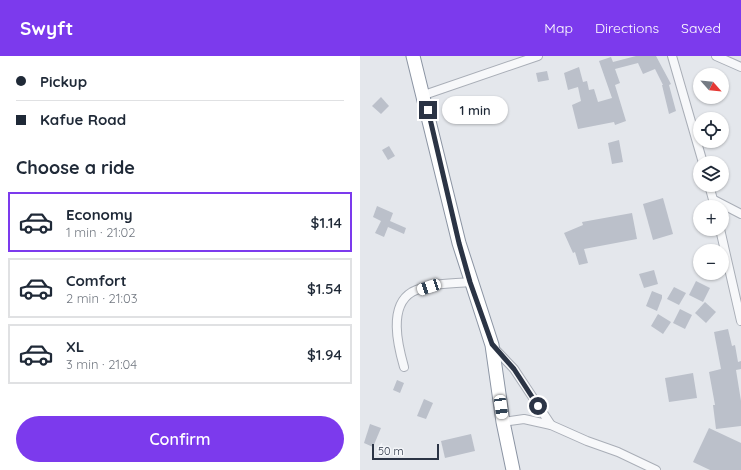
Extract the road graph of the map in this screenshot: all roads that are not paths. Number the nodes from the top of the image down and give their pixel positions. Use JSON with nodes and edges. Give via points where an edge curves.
{"nodes":[{"id":1,"x":413,"y":56,"type":"edge"},
{"id":2,"x":538,"y":56,"type":"edge"},
{"id":3,"x":672,"y":56,"type":"edge"},
{"id":4,"x":716,"y":56,"type":"edge"},
{"id":5,"x":741,"y":67,"type":"edge"},
{"id":6,"x":424,"y":95,"type":"junction"},
{"id":7,"x":701,"y":156,"type":"edge"},
{"id":8,"x":729,"y":209,"type":"edge"},
{"id":9,"x":741,"y":214,"type":"edge"},
{"id":10,"x":722,"y":236,"type":"edge"},
{"id":11,"x":470,"y":282,"type":"junction"},
{"id":12,"x":741,"y":321,"type":"edge"},
{"id":13,"x":492,"y":344,"type":"junction"},
{"id":14,"x":404,"y":367,"type":"dead end"},
{"id":15,"x":503,"y":422,"type":"junction"},
{"id":16,"x":551,"y":426,"type":"junction"},
{"id":17,"x":513,"y":470,"type":"edge"},
{"id":18,"x":656,"y":470,"type":"edge"}],
"edges":[{"from":1,"to":6,"type":"highway"},
{"from":2,"to":6,"type":"street"},
{"from":3,"to":7,"type":"street"},
{"from":4,"to":5,"type":"street"},
{"from":6,"to":11,"type":"highway"},
{"from":8,"to":9,"type":"street"},
{"from":10,"to":12,"type":"street"},
{"from":11,"to":13,"type":"highway"},
{"from":11,"to":14,"type":"street","via":[[429,287],[406,297],[401,304],[397,320],[397,342]]},
{"from":13,"to":15,"type":"highway"},
{"from":13,"to":16,"type":"street","via":[[514,369]]},
{"from":15,"to":16,"type":"street","via":[[524,419]]},
{"from":15,"to":17,"type":"highway"},
{"from":16,"to":18,"type":"street"}]}
